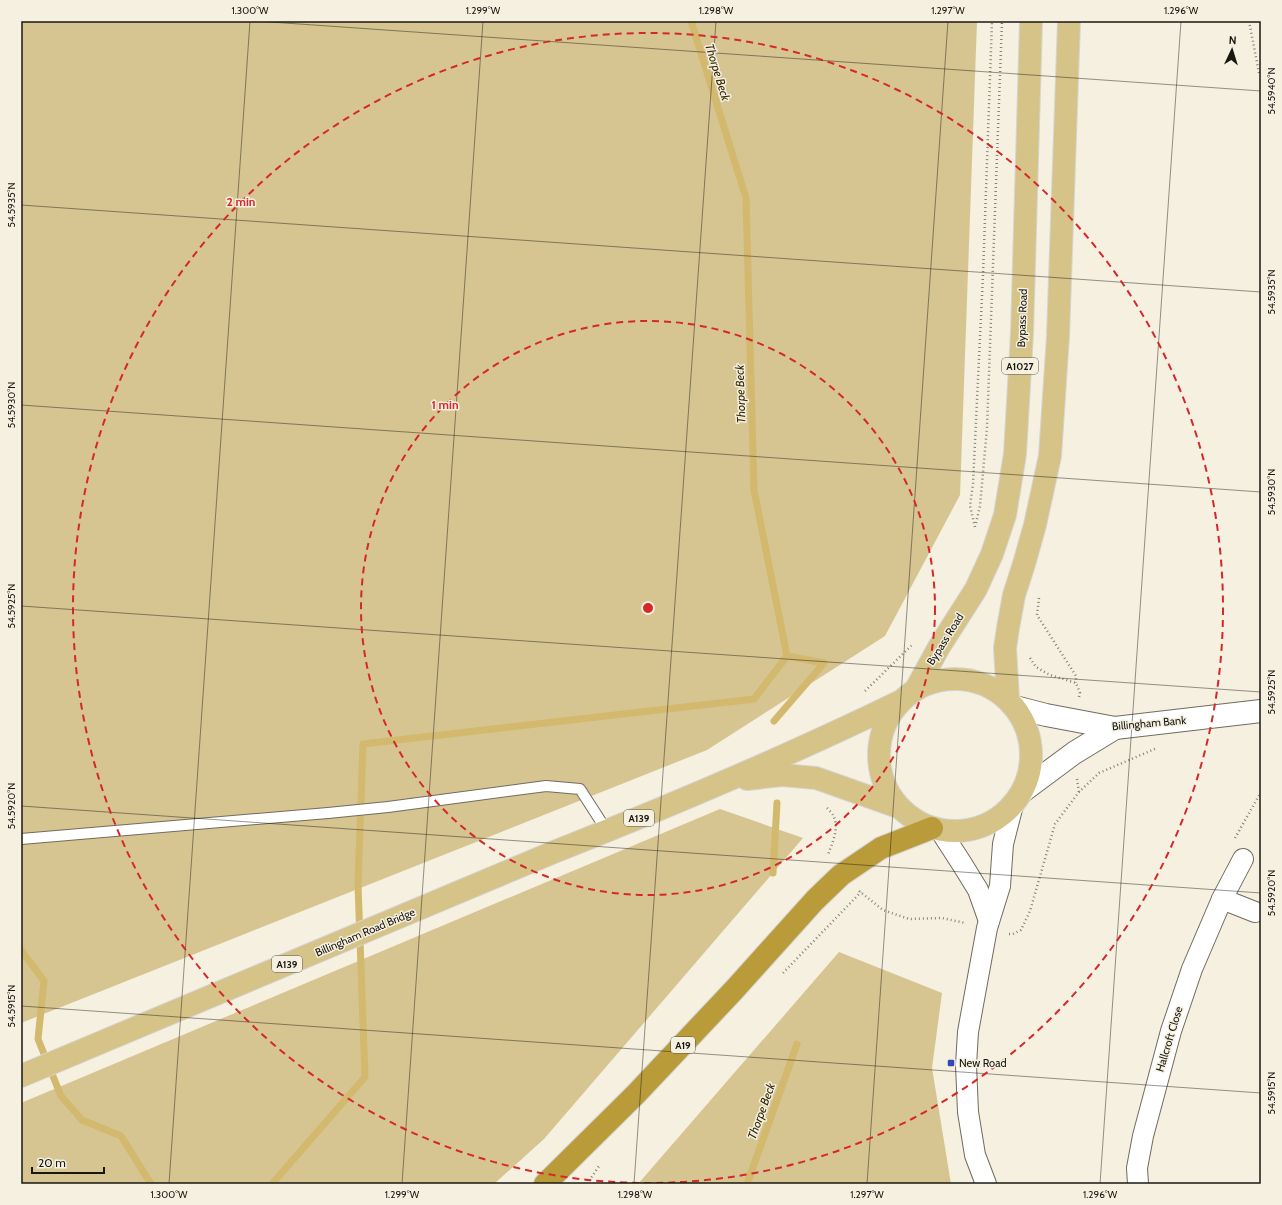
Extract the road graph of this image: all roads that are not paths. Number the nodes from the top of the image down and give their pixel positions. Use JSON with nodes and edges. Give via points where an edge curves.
{"nodes":[{"id":1,"x":1031,"y":21,"type":"edge"},
{"id":2,"x":1069,"y":21,"type":"edge"},
{"id":3,"x":907,"y":695,"type":"junction"},
{"id":4,"x":1011,"y":703,"type":"junction"},
{"id":5,"x":1261,"y":711,"type":"edge"},
{"id":6,"x":1115,"y":728,"type":"junction"},
{"id":7,"x":724,"y":782,"type":"junction"},
{"id":8,"x":1018,"y":798,"type":"junction"},
{"id":9,"x":898,"y":807,"type":"junction"},
{"id":10,"x":936,"y":829,"type":"junction"},
{"id":11,"x":608,"y":831,"type":"junction"},
{"id":12,"x":21,"y":839,"type":"edge"},
{"id":13,"x":1244,"y":859,"type":"road end"},
{"id":14,"x":1222,"y":899,"type":"junction"},
{"id":15,"x":1255,"y":912,"type":"dead end"},
{"id":16,"x":989,"y":921,"type":"junction"},
{"id":17,"x":21,"y":1076,"type":"edge"},
{"id":18,"x":545,"y":1184,"type":"edge"},
{"id":19,"x":986,"y":1184,"type":"edge"},
{"id":20,"x":1138,"y":1184,"type":"edge"}],
"edges":[{"from":1,"to":3,"type":"main road","name":"Bypass Road","number":"A1027","via":[[1022,333],[1014,454],[1005,515],[992,554],[976,589]]},
{"from":2,"to":4,"type":"main road","via":[[1058,336],[1050,456],[1008,628],[1005,648]]},
{"from":3,"to":4,"type":"main road","via":[[939,680],[964,679],[987,685]]},
{"from":3,"to":7,"type":"main road","number":"A139","via":[[860,721]]},
{"from":3,"to":9,"type":"main road","name":"Bypass Road","via":[[886,720],[879,742],[878,766],[885,788]]},
{"from":4,"to":6,"type":"main road","name":"Billingham Bank","via":[[1046,715]]},
{"from":4,"to":8,"type":"main road","via":[[1026,726],[1031,748],[1030,770]]},
{"from":5,"to":6,"type":"main road","name":"Billingham Bank"},
{"from":6,"to":8,"type":"main road","via":[[1074,753]]},
{"from":7,"to":9,"type":"main road","number":"A139","via":[[782,775],[816,778]]},
{"from":7,"to":11,"type":"main road","number":"A139"},
{"from":8,"to":10,"type":"main road","via":[[998,818],[980,828],[960,832]]},
{"from":8,"to":16,"type":"street","via":[[1003,844],[1000,886]]},
{"from":9,"to":10,"type":"main road","via":[[913,820]]},
{"from":10,"to":16,"type":"street","via":[[978,890]]},
{"from":10,"to":18,"type":"highway","number":"A19","via":[[881,848],[841,875],[636,1094]]},
{"from":11,"to":12,"type":"lane","via":[[580,789],[546,786],[388,807]]},
{"from":11,"to":17,"type":"main road","name":"Billingham Road Bridge","number":"A139"},
{"from":13,"to":14,"type":"street","name":"Hallcroft Close"},
{"from":14,"to":15,"type":"street"},
{"from":14,"to":20,"type":"street","name":"Hallcroft Close","via":[[1192,969],[1171,1030],[1143,1136],[1137,1168]]},
{"from":16,"to":19,"type":"street","via":[[968,1032],[966,1066],[968,1112],[976,1155]]}]}
